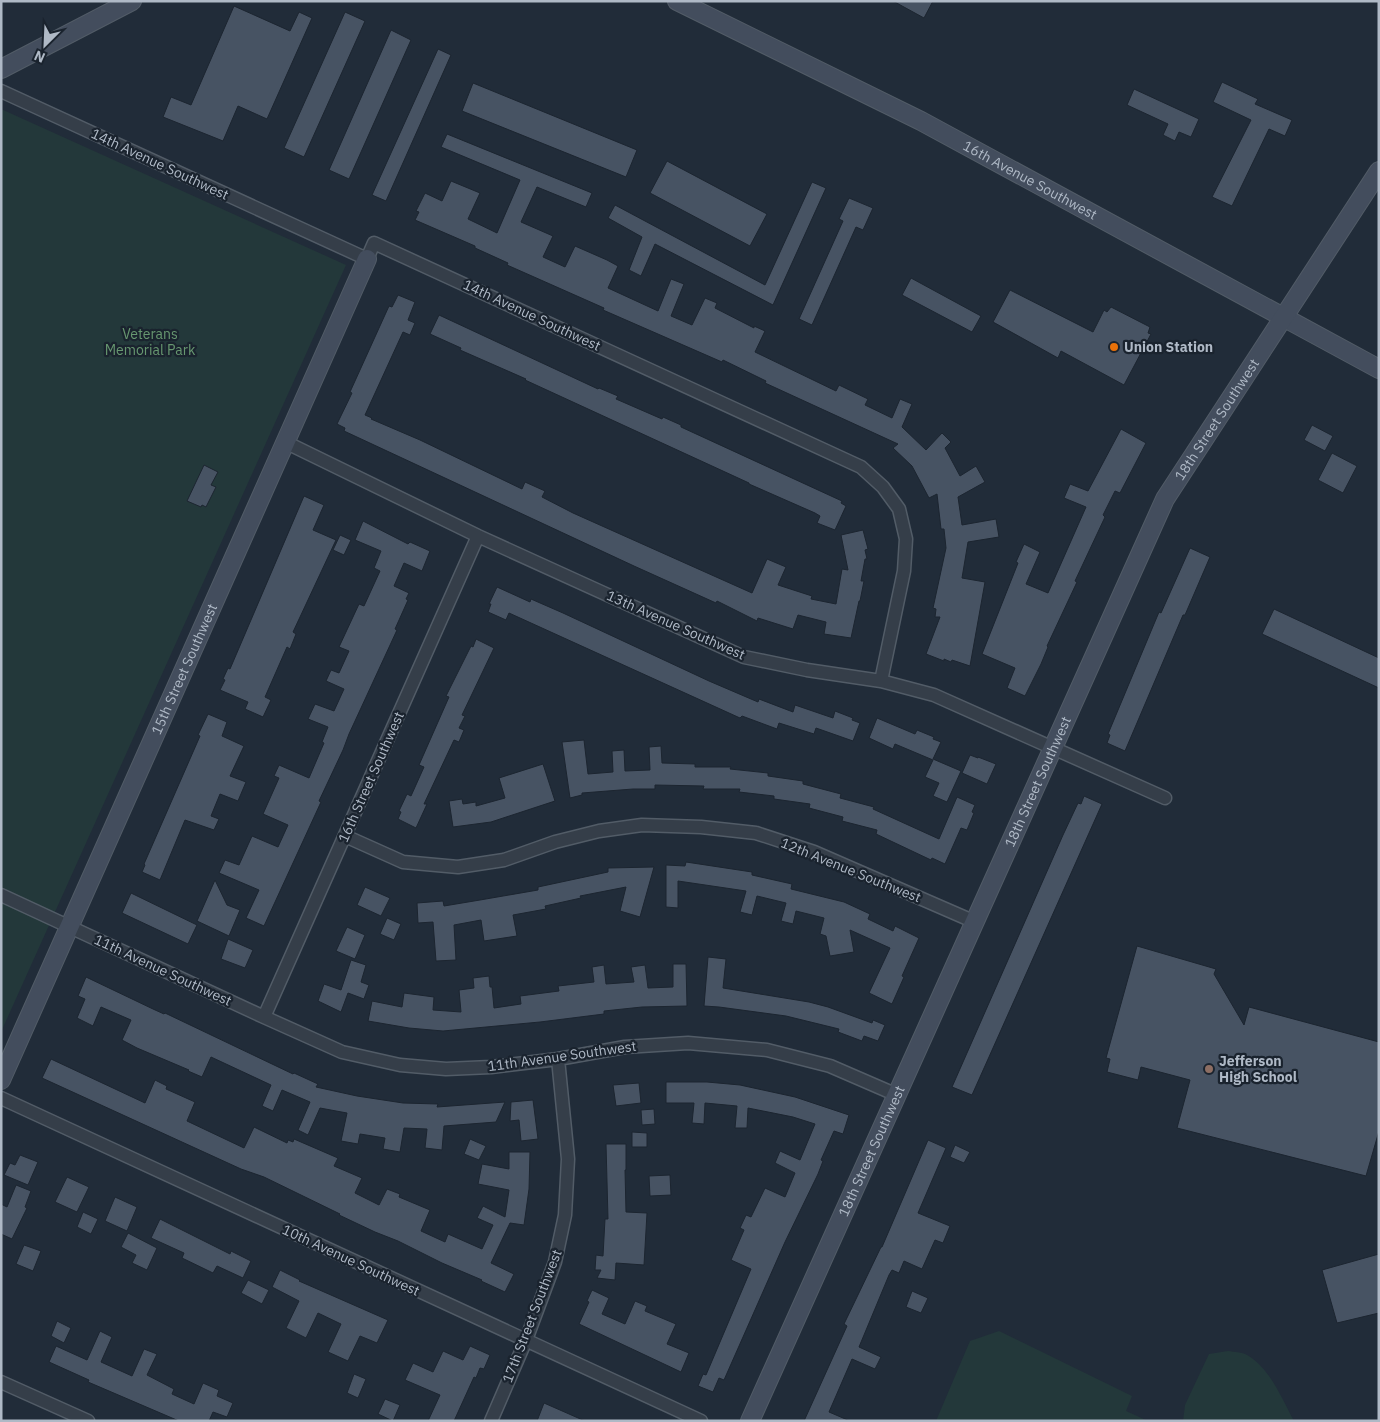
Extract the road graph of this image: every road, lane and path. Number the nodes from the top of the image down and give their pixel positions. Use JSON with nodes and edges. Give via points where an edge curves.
{"nodes":[{"id":1,"x":132,"y":1,"type":"edge"},
{"id":2,"x":677,"y":1,"type":"edge"},
{"id":3,"x":1,"y":69,"type":"edge"},
{"id":4,"x":1,"y":91,"type":"edge"},
{"id":5,"x":1379,"y":171,"type":"edge"},
{"id":6,"x":367,"y":259,"type":"junction"},
{"id":7,"x":1283,"y":317,"type":"junction"},
{"id":8,"x":1379,"y":369,"type":"edge"},
{"id":9,"x":285,"y":442,"type":"junction"},
{"id":10,"x":478,"y":536,"type":"junction"},
{"id":11,"x":881,"y":681,"type":"junction"},
{"id":12,"x":1053,"y":748,"type":"junction"},
{"id":13,"x":1165,"y":798,"type":"dead end"},
{"id":14,"x":344,"y":836,"type":"junction"},
{"id":15,"x":1,"y":895,"type":"edge"},
{"id":16,"x":975,"y":922,"type":"junction"},
{"id":17,"x":68,"y":927,"type":"junction"},
{"id":18,"x":264,"y":1017,"type":"junction"},
{"id":19,"x":558,"y":1059,"type":"junction"},
{"id":20,"x":1,"y":1080,"type":"edge"},
{"id":21,"x":897,"y":1094,"type":"junction"},
{"id":22,"x":1,"y":1098,"type":"edge"},
{"id":23,"x":526,"y":1340,"type":"junction"},
{"id":24,"x":1,"y":1382,"type":"edge"},
{"id":25,"x":88,"y":1421,"type":"edge"},
{"id":26,"x":491,"y":1421,"type":"edge"},
{"id":27,"x":701,"y":1421,"type":"edge"},
{"id":28,"x":750,"y":1421,"type":"edge"}],
"edges":[{"from":1,"to":3,"type":"street"},
{"from":2,"to":7,"type":"street","name":"16th Avenue Southwest","via":[[921,121]]},
{"from":4,"to":6,"type":"street","name":"14th Avenue Southwest"},
{"from":5,"to":7,"type":"street","name":"18th Street Southwest"},
{"from":6,"to":9,"type":"street","name":"15th Street Southwest"},
{"from":6,"to":11,"type":"street","name":"14th Avenue Southwest","via":[[374,243],[861,466],[883,487],[899,509],[906,539],[904,571]]},
{"from":7,"to":8,"type":"street","name":"16th Avenue Southwest"},
{"from":7,"to":12,"type":"street","name":"18th Street Southwest","via":[[1165,500]]},
{"from":9,"to":10,"type":"street","name":"13th Avenue Southwest"},
{"from":9,"to":17,"type":"street","name":"15th Street Southwest"},
{"from":10,"to":11,"type":"street","name":"13th Avenue Southwest","via":[[744,657]]},
{"from":10,"to":14,"type":"street","name":"16th Street Southwest"},
{"from":11,"to":12,"type":"street","name":"13th Avenue Southwest","via":[[934,695]]},
{"from":12,"to":13,"type":"street","name":"13th Avenue Southwest"},
{"from":12,"to":16,"type":"street","name":"18th Street Southwest"},
{"from":14,"to":16,"type":"street","name":"12th Avenue Southwest","via":[[403,862],[458,867],[504,860],[599,831],[642,825],[756,833],[814,852]]},
{"from":14,"to":18,"type":"street","name":"16th Street Southwest"},
{"from":15,"to":17,"type":"street","name":"11th Avenue Southwest"},
{"from":16,"to":21,"type":"street","name":"18th Street Southwest"},
{"from":17,"to":18,"type":"street","name":"11th Avenue Southwest"},
{"from":17,"to":20,"type":"street","name":"15th Street Southwest"},
{"from":18,"to":19,"type":"street","name":"11th Avenue Southwest","via":[[342,1052],[400,1066],[482,1068]]},
{"from":19,"to":21,"type":"street","name":"11th Avenue Southwest","via":[[625,1047],[688,1043],[767,1050],[830,1066]]},
{"from":19,"to":23,"type":"street","name":"17th Street Southwest","via":[[568,1159],[565,1215],[556,1262]]},
{"from":21,"to":28,"type":"street","name":"18th Street Southwest"},
{"from":22,"to":23,"type":"street","name":"10th Avenue Southwest"},
{"from":23,"to":26,"type":"street","name":"17th Street Southwest"},
{"from":23,"to":27,"type":"street","name":"10th Avenue Southwest"},
{"from":24,"to":25,"type":"street"}]}
